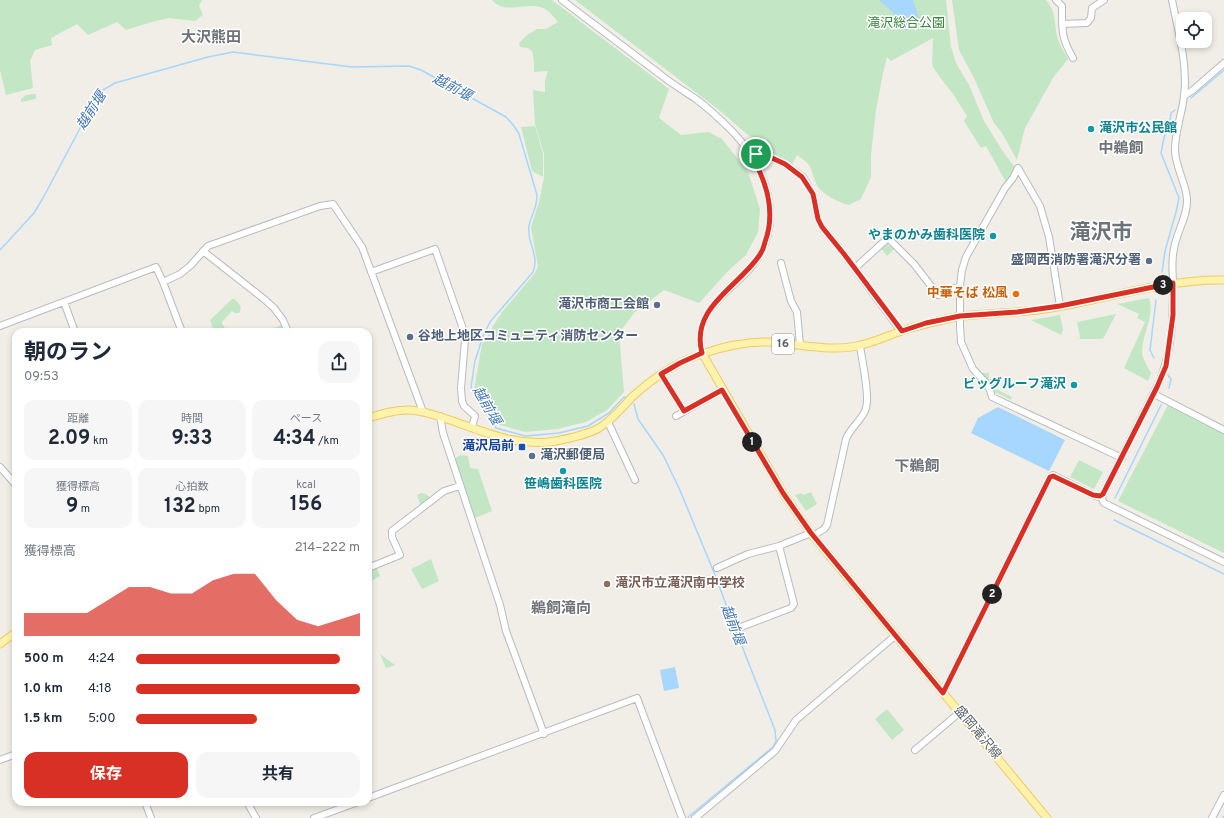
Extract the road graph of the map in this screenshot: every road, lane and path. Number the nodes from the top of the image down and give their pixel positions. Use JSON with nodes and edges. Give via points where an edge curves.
{"nodes":[{"id":1,"x":562,"y":0,"type":"edge"},
{"id":2,"x":1056,"y":0,"type":"edge"},
{"id":3,"x":1104,"y":0,"type":"edge"},
{"id":4,"x":1172,"y":0,"type":"edge"},
{"id":5,"x":1062,"y":24,"type":"junction"},
{"id":6,"x":1072,"y":58,"type":"dead end"},
{"id":7,"x":1224,"y":63,"type":"edge"},
{"id":8,"x":1184,"y":96,"type":"junction"},
{"id":9,"x":751,"y":155,"type":"junction"},
{"id":10,"x":203,"y":252,"type":"junction"},
{"id":11,"x":781,"y":263,"type":"dead end"},
{"id":12,"x":855,"y":268,"type":"junction"},
{"id":13,"x":372,"y":272,"type":"junction"},
{"id":14,"x":1224,"y":280,"type":"edge"},
{"id":15,"x":163,"y":282,"type":"junction"},
{"id":16,"x":1173,"y":283,"type":"junction"},
{"id":17,"x":960,"y":286,"type":"junction"},
{"id":18,"x":64,"y":302,"type":"junction"},
{"id":19,"x":1060,"y":306,"type":"junction"},
{"id":20,"x":960,"y":316,"type":"junction"},
{"id":21,"x":0,"y":326,"type":"edge"},
{"id":22,"x":74,"y":328,"type":"edge"},
{"id":23,"x":180,"y":328,"type":"edge"},
{"id":24,"x":286,"y":328,"type":"edge"},
{"id":25,"x":902,"y":331,"type":"junction"},
{"id":26,"x":800,"y":345,"type":"junction"},
{"id":27,"x":860,"y":346,"type":"junction"},
{"id":28,"x":702,"y":353,"type":"junction"},
{"id":29,"x":661,"y":374,"type":"junction"},
{"id":30,"x":722,"y":390,"type":"junction"},
{"id":31,"x":1154,"y":394,"type":"junction"},
{"id":32,"x":684,"y":411,"type":"junction"},
{"id":33,"x":423,"y":412,"type":"junction"},
{"id":34,"x":440,"y":416,"type":"junction"},
{"id":35,"x":676,"y":416,"type":"dead end"},
{"id":36,"x":372,"y":417,"type":"edge"},
{"id":37,"x":608,"y":422,"type":"junction"},
{"id":38,"x":472,"y":427,"type":"junction"},
{"id":39,"x":1224,"y":430,"type":"edge"},
{"id":40,"x":1122,"y":458,"type":"junction"},
{"id":41,"x":0,"y":467,"type":"edge"},
{"id":42,"x":12,"y":480,"type":"edge"},
{"id":43,"x":635,"y":480,"type":"dead end"},
{"id":44,"x":460,"y":486,"type":"junction"},
{"id":45,"x":1103,"y":494,"type":"junction"},
{"id":46,"x":812,"y":534,"type":"junction"},
{"id":47,"x":779,"y":546,"type":"junction"},
{"id":48,"x":1224,"y":562,"type":"edge"},
{"id":49,"x":372,"y":566,"type":"edge"},
{"id":50,"x":717,"y":568,"type":"dead end"},
{"id":51,"x":735,"y":629,"type":"dead end"},
{"id":52,"x":12,"y":635,"type":"edge"},
{"id":53,"x":896,"y":635,"type":"junction"},
{"id":54,"x":0,"y":644,"type":"edge"},
{"id":55,"x":943,"y":693,"type":"junction"},
{"id":56,"x":959,"y":713,"type":"junction"},
{"id":57,"x":544,"y":734,"type":"junction"},
{"id":58,"x":915,"y":750,"type":"dead end"},
{"id":59,"x":12,"y":756,"type":"edge"},
{"id":60,"x":0,"y":760,"type":"edge"},
{"id":61,"x":1224,"y":795,"type":"edge"},
{"id":62,"x":372,"y":797,"type":"edge"},
{"id":63,"x":146,"y":806,"type":"edge"},
{"id":64,"x":249,"y":806,"type":"edge"},
{"id":65,"x":346,"y":806,"type":"edge"},
{"id":66,"x":150,"y":818,"type":"edge"},
{"id":67,"x":256,"y":818,"type":"edge"},
{"id":68,"x":314,"y":818,"type":"edge"},
{"id":69,"x":682,"y":818,"type":"edge"},
{"id":70,"x":695,"y":818,"type":"edge"},
{"id":71,"x":1047,"y":818,"type":"edge"},
{"id":72,"x":1212,"y":818,"type":"edge"}],
"edges":[{"from":1,"to":9,"type":"street","via":[[697,100],[732,132]]},
{"from":2,"to":5,"type":"street","via":[[1062,6]]},
{"from":3,"to":5,"type":"street","via":[[1092,8],[1087,23]]},
{"from":4,"to":8,"type":"street","via":[[1184,63]]},
{"from":5,"to":6,"type":"street","via":[[1063,39]]},
{"from":7,"to":8,"type":"street"},
{"from":8,"to":16,"type":"street","via":[[1175,137],[1175,152],[1188,201],[1173,249]]},
{"from":9,"to":12,"type":"street","via":[[761,153],[785,164],[802,177],[813,194],[818,219]]},
{"from":9,"to":28,"type":"street","via":[[769,198],[771,211],[768,234],[760,255],[746,273],[715,301],[708,311],[699,343]]},
{"from":10,"to":13,"type":"street","via":[[208,246],[320,206],[333,204],[362,246]]},
{"from":10,"to":15,"type":"street","via":[[180,274]]},
{"from":10,"to":24,"type":"street","via":[[274,308]]},
{"from":11,"to":26,"type":"street","via":[[797,312]]},
{"from":12,"to":17,"type":"street","via":[[888,238],[914,264],[938,295]]},
{"from":12,"to":25,"type":"street"},
{"from":13,"to":33,"type":"street"},
{"from":13,"to":38,"type":"street","via":[[434,249],[465,340],[462,401],[475,416]]},
{"from":14,"to":16,"type":"main road","number":"16"},
{"from":15,"to":18,"type":"street","via":[[156,267]]},
{"from":15,"to":23,"type":"street"},
{"from":16,"to":19,"type":"main road","number":"16"},
{"from":16,"to":31,"type":"street","via":[[1173,315],[1168,355]]},
{"from":17,"to":19,"type":"street","via":[[966,257],[1018,168],[1040,206]]},
{"from":17,"to":20,"type":"street"},
{"from":18,"to":21,"type":"street"},
{"from":18,"to":22,"type":"street"},
{"from":19,"to":20,"type":"main road","number":"16"},
{"from":20,"to":25,"type":"main road","number":"16"},
{"from":20,"to":40,"type":"street","via":[[961,342],[966,355],[973,369],[986,383],[992,397]]},
{"from":25,"to":27,"type":"main road","number":"16"},
{"from":26,"to":27,"type":"main road","number":"16","via":[[822,348]]},
{"from":26,"to":28,"type":"main road","number":"16","via":[[743,343]]},
{"from":27,"to":46,"type":"street","via":[[866,387],[866,409],[848,433],[826,525],[824,529]]},
{"from":28,"to":29,"type":"main road","number":"16"},
{"from":28,"to":30,"type":"main road","name":"盛岡滝沢線"},
{"from":29,"to":32,"type":"street"},
{"from":29,"to":37,"type":"main road","number":"16"},
{"from":30,"to":32,"type":"street"},
{"from":30,"to":46,"type":"main road","name":"盛岡滝沢線","via":[[783,493]]},
{"from":31,"to":39,"type":"street"},
{"from":31,"to":40,"type":"street"},
{"from":32,"to":35,"type":"street"},
{"from":33,"to":34,"type":"main road","number":"16"},
{"from":33,"to":36,"type":"main road","number":"16","via":[[408,410]]},
{"from":34,"to":38,"type":"main road","number":"16"},
{"from":34,"to":44,"type":"street","via":[[443,434]]},
{"from":37,"to":38,"type":"main road","number":"16","via":[[587,433],[541,443],[500,438]]},
{"from":37,"to":43,"type":"street"},
{"from":40,"to":45,"type":"street"},
{"from":41,"to":42,"type":"street"},
{"from":44,"to":49,"type":"street","via":[[444,491],[392,531],[400,555]]},
{"from":44,"to":57,"type":"street","via":[[500,605],[506,631]]},
{"from":45,"to":48,"type":"street","via":[[1104,502]]},
{"from":45,"to":55,"type":"street","via":[[1093,495],[1053,476],[1050,477]]},
{"from":46,"to":47,"type":"street"},
{"from":46,"to":53,"type":"main road","name":"盛岡滝沢線"},
{"from":47,"to":50,"type":"street","via":[[748,554]]},
{"from":47,"to":51,"type":"street","via":[[794,604],[791,608]]},
{"from":52,"to":54,"type":"main road"},
{"from":53,"to":55,"type":"main road","name":"盛岡滝沢線"},
{"from":53,"to":70,"type":"street","via":[[796,720],[775,751]]},
{"from":55,"to":56,"type":"main road","name":"盛岡滝沢線"},
{"from":56,"to":58,"type":"street"},
{"from":56,"to":71,"type":"main road","name":"盛岡滝沢線"},
{"from":57,"to":62,"type":"street"},
{"from":57,"to":69,"type":"street","via":[[637,698]]},
{"from":59,"to":60,"type":"street"},
{"from":61,"to":72,"type":"street"},
{"from":63,"to":66,"type":"street"},
{"from":64,"to":67,"type":"street"},
{"from":65,"to":68,"type":"street"}]}
